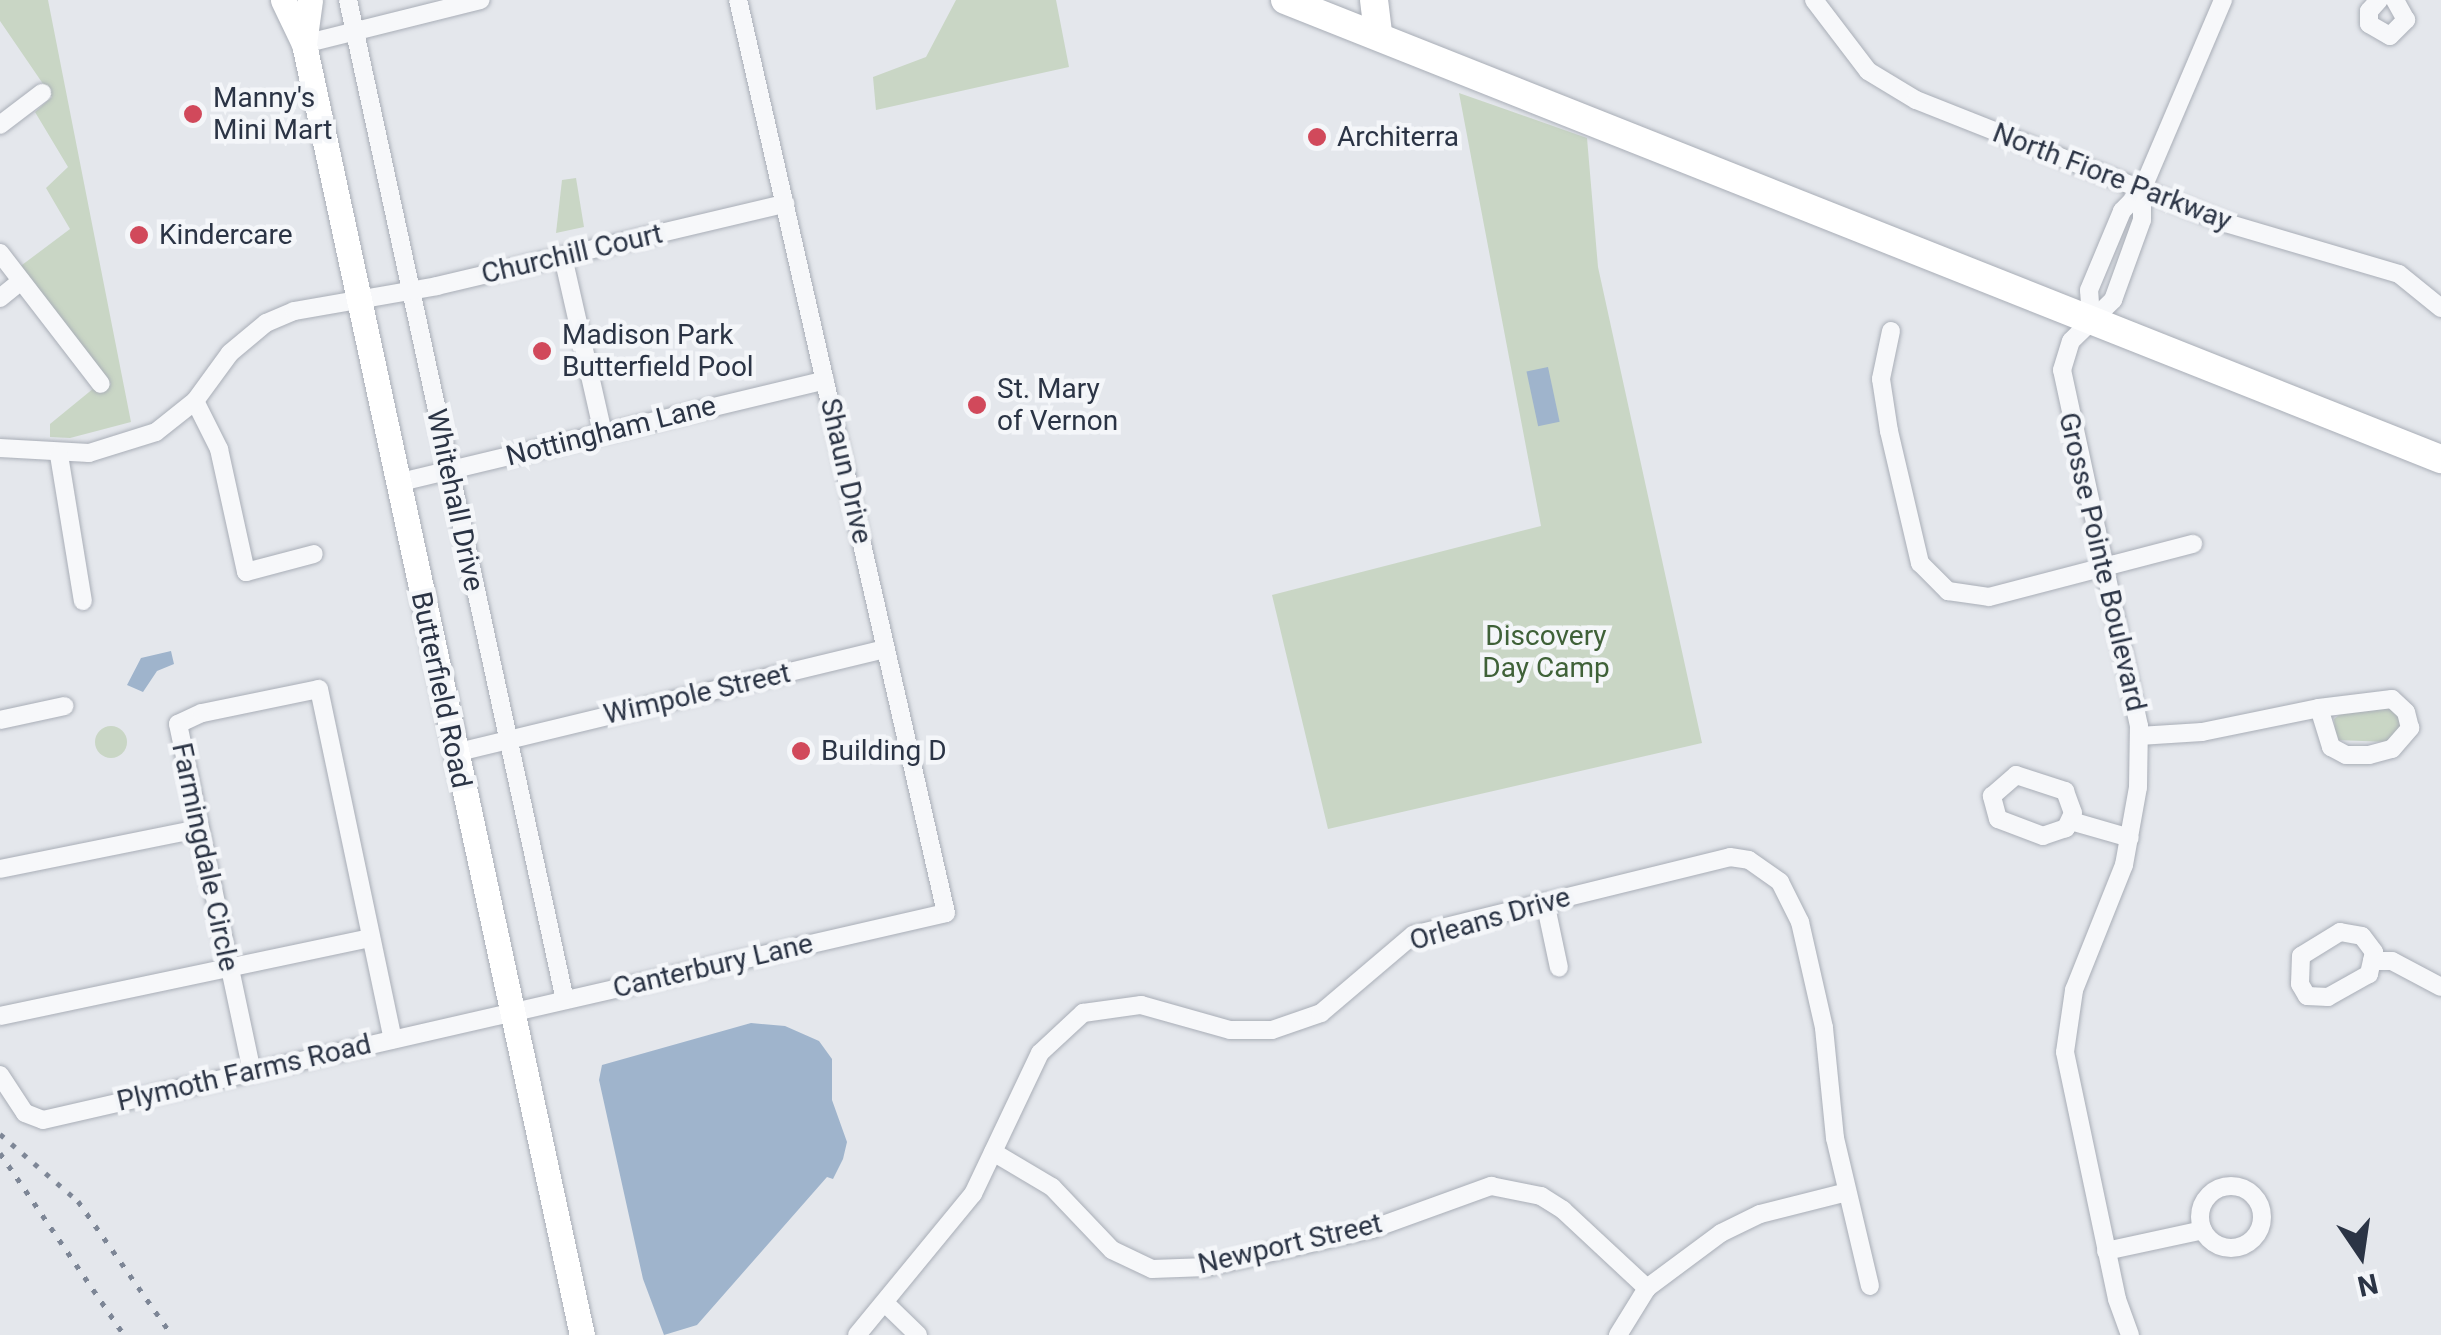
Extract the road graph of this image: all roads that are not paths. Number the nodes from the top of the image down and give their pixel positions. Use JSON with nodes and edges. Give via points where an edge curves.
{"nodes":[{"id":1,"x":283,"y":0,"type":"edge"},
{"id":2,"x":310,"y":0,"type":"edge"},
{"id":3,"x":348,"y":0,"type":"edge"},
{"id":4,"x":481,"y":0,"type":"edge"},
{"id":5,"x":738,"y":0,"type":"edge"},
{"id":6,"x":1344,"y":0,"type":"edge"},
{"id":7,"x":1374,"y":0,"type":"edge"},
{"id":8,"x":1814,"y":0,"type":"edge"},
{"id":9,"x":2379,"y":0,"type":"edge"},
{"id":10,"x":2395,"y":0,"type":"edge"},
{"id":11,"x":2220,"y":1,"type":"edge"},
{"id":12,"x":1296,"y":4,"type":"edge"},
{"id":13,"x":356,"y":31,"type":"junction"},
{"id":14,"x":1378,"y":34,"type":"junction"},
{"id":15,"x":304,"y":44,"type":"junction"},
{"id":16,"x":42,"y":93,"type":"dead end"},
{"id":17,"x":0,"y":126,"type":"edge"},
{"id":18,"x":2142,"y":190,"type":"junction"},
{"id":19,"x":785,"y":204,"type":"junction"},
{"id":20,"x":0,"y":252,"type":"edge"},
{"id":21,"x":563,"y":257,"type":"junction"},
{"id":22,"x":21,"y":281,"type":"junction"},
{"id":23,"x":410,"y":291,"type":"junction"},
{"id":24,"x":0,"y":298,"type":"edge"},
{"id":25,"x":358,"y":299,"type":"junction"},
{"id":26,"x":2441,"y":308,"type":"edge"},
{"id":27,"x":2090,"y":318,"type":"junction"},
{"id":28,"x":1891,"y":331,"type":"dead end"},
{"id":29,"x":825,"y":380,"type":"junction"},
{"id":30,"x":101,"y":384,"type":"dead end"},
{"id":31,"x":195,"y":402,"type":"junction"},
{"id":32,"x":603,"y":433,"type":"junction"},
{"id":33,"x":0,"y":448,"type":"edge"},
{"id":34,"x":59,"y":455,"type":"junction"},
{"id":35,"x":2441,"y":459,"type":"edge"},
{"id":36,"x":449,"y":470,"type":"junction"},
{"id":37,"x":397,"y":483,"type":"junction"},
{"id":38,"x":2193,"y":544,"type":"dead end"},
{"id":39,"x":314,"y":554,"type":"dead end"},
{"id":40,"x":2107,"y":570,"type":"junction"},
{"id":41,"x":83,"y":601,"type":"dead end"},
{"id":42,"x":886,"y":649,"type":"junction"},
{"id":43,"x":65,"y":706,"type":"dead end"},
{"id":44,"x":2319,"y":708,"type":"junction"},
{"id":45,"x":0,"y":720,"type":"edge"},
{"id":46,"x":2139,"y":736,"type":"junction"},
{"id":47,"x":508,"y":739,"type":"junction"},
{"id":48,"x":455,"y":753,"type":"junction"},
{"id":49,"x":2071,"y":821,"type":"junction"},
{"id":50,"x":198,"y":828,"type":"junction"},
{"id":51,"x":2130,"y":838,"type":"junction"},
{"id":52,"x":0,"y":870,"type":"edge"},
{"id":53,"x":1545,"y":902,"type":"junction"},
{"id":54,"x":917,"y":920,"type":"joint"},
{"id":55,"x":371,"y":938,"type":"junction"},
{"id":56,"x":2372,"y":961,"type":"junction"},
{"id":57,"x":229,"y":968,"type":"junction"},
{"id":58,"x":1559,"y":968,"type":"dead end"},
{"id":59,"x":2441,"y":987,"type":"edge"},
{"id":60,"x":565,"y":1000,"type":"junction"},
{"id":61,"x":510,"y":1013,"type":"junction"},
{"id":62,"x":0,"y":1016,"type":"edge"},
{"id":63,"x":392,"y":1039,"type":"junction"},
{"id":64,"x":252,"y":1072,"type":"junction"},
{"id":65,"x":0,"y":1075,"type":"edge"},
{"id":66,"x":993,"y":1152,"type":"junction"},
{"id":67,"x":1847,"y":1192,"type":"junction"},
{"id":68,"x":2203,"y":1230,"type":"dead end"},
{"id":69,"x":2106,"y":1251,"type":"junction"},
{"id":70,"x":1870,"y":1286,"type":"dead end"},
{"id":71,"x":1647,"y":1288,"type":"junction"},
{"id":72,"x":885,"y":1304,"type":"junction"},
{"id":73,"x":582,"y":1335,"type":"edge"},
{"id":74,"x":857,"y":1335,"type":"edge"},
{"id":75,"x":918,"y":1335,"type":"edge"},
{"id":76,"x":1618,"y":1335,"type":"edge"},
{"id":77,"x":2130,"y":1335,"type":"edge"}],
"edges":[{"from":1,"to":15,"type":"main road","name":"Butterfield Road"},
{"from":2,"to":15,"type":"main road","name":"Butterfield Road"},
{"from":3,"to":13,"type":"street","name":"Whitehall Drive"},
{"from":4,"to":13,"type":"street"},
{"from":5,"to":19,"type":"street","name":"Shaun Drive"},
{"from":6,"to":12,"type":"main road"},
{"from":7,"to":14,"type":"main road"},
{"from":8,"to":18,"type":"street","name":"North Fiore Parkway","via":[[1842,44],[1879,79]]},
{"from":9,"to":10,"type":"street","via":[[2368,12],[2369,24],[2390,36],[2406,20]]},
{"from":11,"to":18,"type":"street","name":"Grosse Pointe Boulevard"},
{"from":12,"to":14,"type":"main road"},
{"from":13,"to":15,"type":"street"},
{"from":13,"to":23,"type":"street","name":"Whitehall Drive"},
{"from":14,"to":27,"type":"main road"},
{"from":15,"to":25,"type":"main road","name":"Butterfield Road"},
{"from":16,"to":17,"type":"street"},
{"from":18,"to":26,"type":"street","name":"North Fiore Parkway","via":[[2242,229],[2398,274]]},
{"from":18,"to":27,"type":"street","name":"Grosse Pointe Boulevard","via":[[2122,211],[2089,290]]},
{"from":19,"to":21,"type":"street","name":"Churchill Court"},
{"from":19,"to":29,"type":"street","name":"Shaun Drive"},
{"from":20,"to":22,"type":"street"},
{"from":21,"to":23,"type":"street","name":"Churchill Court"},
{"from":21,"to":32,"type":"street"},
{"from":22,"to":24,"type":"street"},
{"from":22,"to":30,"type":"street"},
{"from":23,"to":25,"type":"street","name":"Churchill Court"},
{"from":23,"to":36,"type":"street","name":"Whitehall Drive"},
{"from":25,"to":31,"type":"street","name":"Churchill Court","via":[[266,323],[230,353]]},
{"from":25,"to":37,"type":"main road","name":"Butterfield Road"},
{"from":27,"to":35,"type":"main road"},
{"from":27,"to":40,"type":"street","name":"Grosse Pointe Boulevard","via":[[2064,358],[2063,388]]},
{"from":28,"to":40,"type":"street","via":[[1883,400],[1920,563],[1931,578],[1972,598]]},
{"from":29,"to":32,"type":"street","name":"Nottingham Lane"},
{"from":29,"to":42,"type":"street","name":"Shaun Drive"},
{"from":31,"to":34,"type":"street","name":"Churchill Court","via":[[156,432],[111,449]]},
{"from":31,"to":39,"type":"street","via":[[219,450],[246,572]]},
{"from":32,"to":36,"type":"street","name":"Nottingham Lane"},
{"from":33,"to":34,"type":"street","name":"Churchill Court"},
{"from":34,"to":41,"type":"street"},
{"from":36,"to":37,"type":"street","name":"Nottingham Lane"},
{"from":36,"to":47,"type":"street","name":"Whitehall Drive"},
{"from":37,"to":48,"type":"main road","name":"Butterfield Road"},
{"from":38,"to":40,"type":"street"},
{"from":40,"to":46,"type":"street","name":"Grosse Pointe Boulevard"},
{"from":42,"to":47,"type":"street","name":"Wimpole Street"},
{"from":42,"to":54,"type":"street","name":"Shaun Drive","via":[[946,913]]},
{"from":43,"to":45,"type":"street"},
{"from":44,"to":44,"type":"street","via":[[2392,699],[2410,728],[2392,750],[2346,755],[2322,732]]},
{"from":44,"to":46,"type":"street","via":[[2202,732]]},
{"from":46,"to":51,"type":"street","name":"Grosse Pointe Boulevard"},
{"from":47,"to":48,"type":"street","name":"Wimpole Street"},
{"from":47,"to":60,"type":"street","name":"Whitehall Drive"},
{"from":48,"to":61,"type":"main road","name":"Butterfield Road"},
{"from":49,"to":49,"type":"street","via":[[2060,833],[2035,833],[1998,819],[1992,796],[2016,775],[2059,785],[2072,805]]},
{"from":49,"to":51,"type":"street"},
{"from":50,"to":52,"type":"street"},
{"from":50,"to":55,"type":"street","name":"Farmingdale Circle","via":[[178,724],[319,689]]},
{"from":50,"to":57,"type":"street","name":"Farmingdale Circle"},
{"from":51,"to":69,"type":"street","name":"Grosse Pointe Boulevard","via":[[2074,990],[2064,1052]]},
{"from":53,"to":58,"type":"street"},
{"from":53,"to":66,"type":"street","name":"Orleans Drive","via":[[1414,934],[1320,1013],[1272,1030],[1230,1030],[1141,1005],[1083,1013],[1040,1053]]},
{"from":53,"to":67,"type":"street","name":"Orleans Drive","via":[[1730,857],[1749,860],[1780,882],[1800,922],[1824,1028]]},
{"from":54,"to":60,"type":"street","name":"Canterbury Lane"},
{"from":55,"to":57,"type":"street"},
{"from":55,"to":63,"type":"street","name":"Farmingdale Circle"},
{"from":56,"to":56,"type":"street","via":[[2368,974],[2328,997],[2308,996],[2300,984],[2301,956],[2340,932],[2362,936],[2374,952]]},
{"from":56,"to":59,"type":"street","via":[[2392,962]]},
{"from":57,"to":62,"type":"street"},
{"from":57,"to":64,"type":"street","name":"Farmingdale Circle"},
{"from":60,"to":61,"type":"street","name":"Canterbury Lane"},
{"from":61,"to":63,"type":"street","name":"Plymoth Farms Road"},
{"from":61,"to":73,"type":"main road","name":"Butterfield Road"},
{"from":63,"to":64,"type":"street","name":"Plymoth Farms Road"},
{"from":64,"to":65,"type":"street","name":"Plymoth Farms Road","via":[[43,1120],[26,1113]]},
{"from":66,"to":71,"type":"street","name":"Newport Street","via":[[1052,1187],[1112,1250],[1152,1269],[1207,1266],[1372,1229],[1491,1186],[1542,1196]]},
{"from":66,"to":72,"type":"street","name":"Orleans Drive","via":[[973,1194]]},
{"from":67,"to":70,"type":"street","name":"Orleans Drive"},
{"from":67,"to":71,"type":"street","via":[[1742,1222]]},
{"from":68,"to":69,"type":"street"},
{"from":69,"to":77,"type":"street","name":"Grosse Pointe Boulevard"},
{"from":71,"to":76,"type":"street"},
{"from":72,"to":74,"type":"street","name":"Orleans Drive"},
{"from":72,"to":75,"type":"street"}]}
